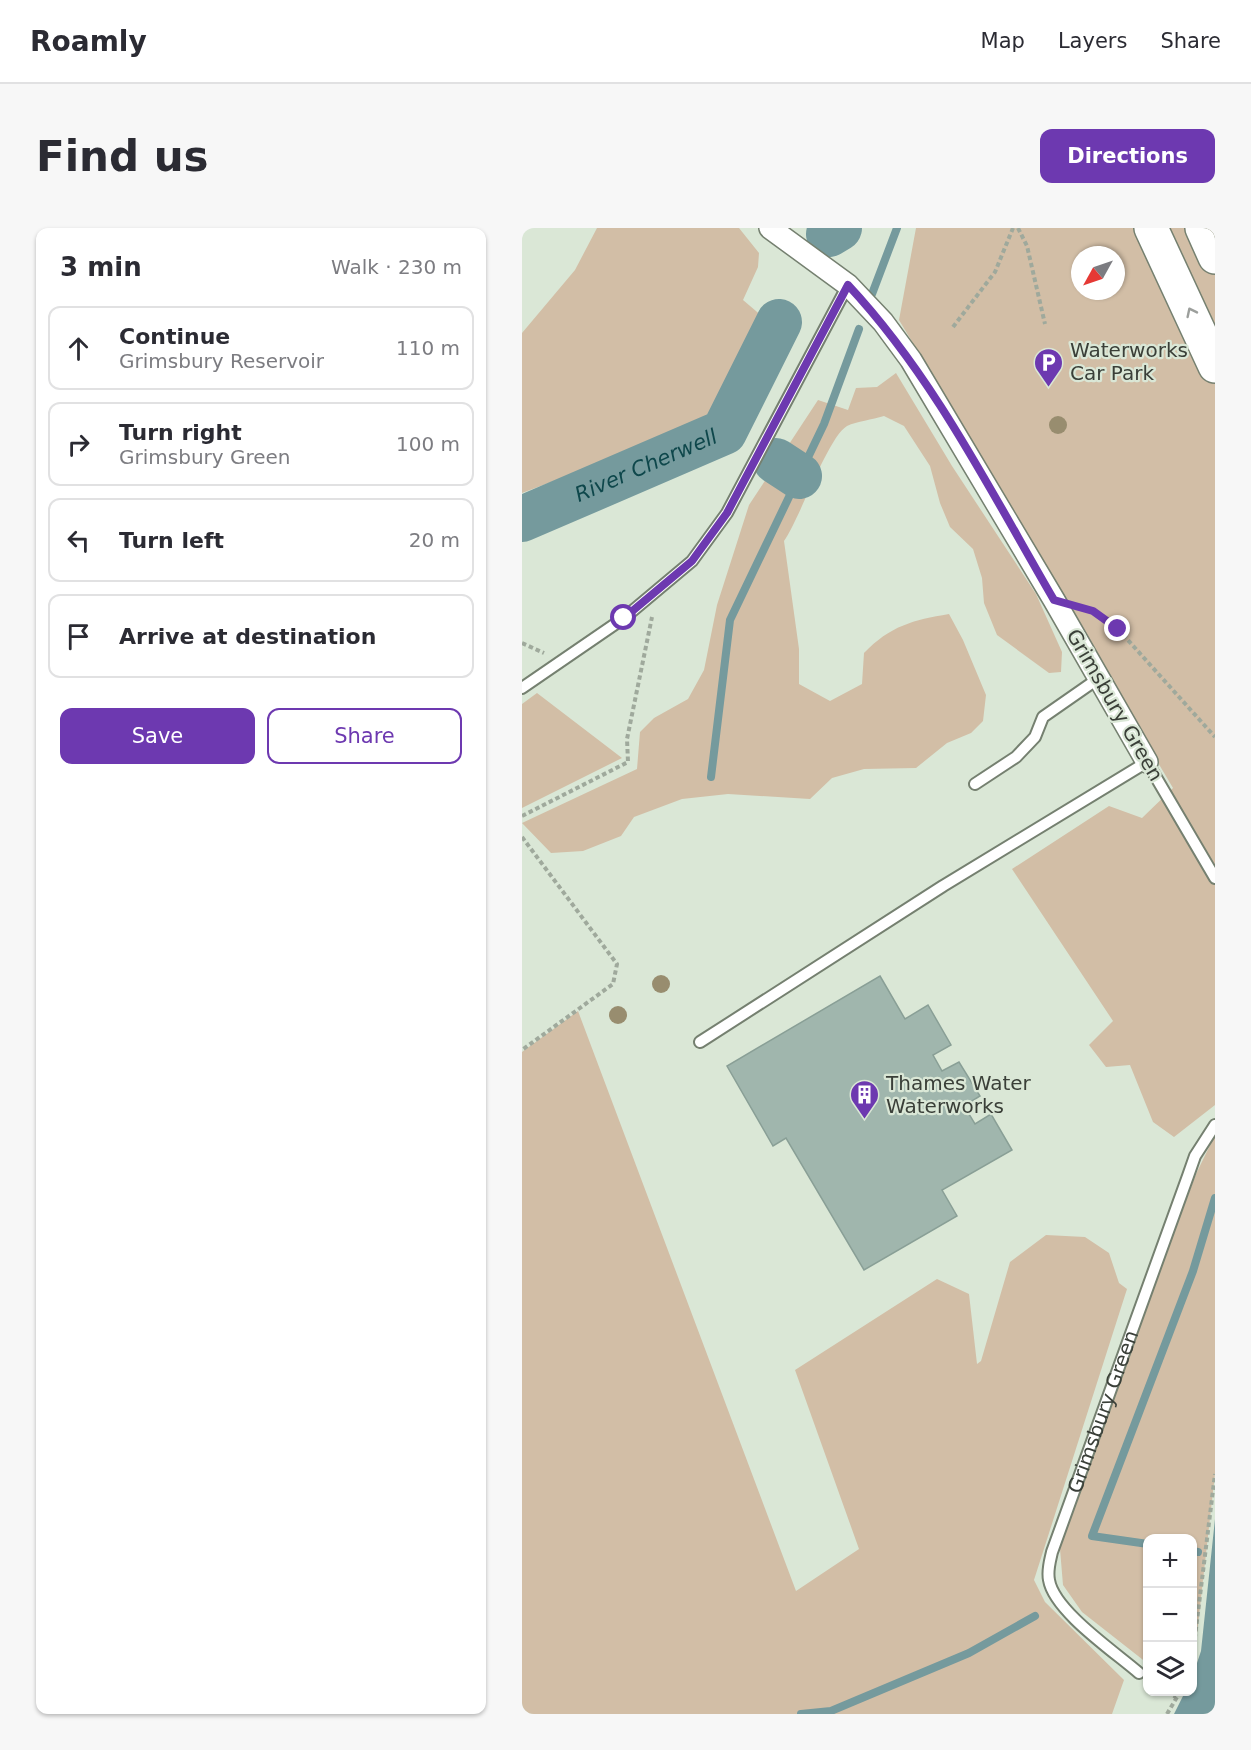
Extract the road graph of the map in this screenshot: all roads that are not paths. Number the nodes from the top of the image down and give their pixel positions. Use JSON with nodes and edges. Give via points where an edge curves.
{"nodes":[{"id":1,"x":770,"y":228,"type":"edge"},
{"id":2,"x":1151,"y":228,"type":"edge"},
{"id":3,"x":1202,"y":228,"type":"edge"},
{"id":4,"x":1215,"y":257,"type":"edge"},
{"id":5,"x":844,"y":282,"type":"junction"},
{"id":6,"x":1215,"y":366,"type":"edge"},
{"id":7,"x":1099,"y":678,"type":"junction"},
{"id":8,"x":522,"y":688,"type":"edge"},
{"id":9,"x":1147,"y":762,"type":"junction"},
{"id":10,"x":975,"y":784,"type":"dead end"},
{"id":11,"x":1215,"y":878,"type":"edge"},
{"id":12,"x":700,"y":1042,"type":"dead end"},
{"id":13,"x":1215,"y":1125,"type":"edge"},
{"id":14,"x":1139,"y":1673,"type":"dead end"}],
"edges":[{"from":1,"to":5,"type":"street","name":"Grimsbury Green"},
{"from":6,"to":2,"type":"highway","one_way":true},
{"from":3,"to":4,"type":"highway"},
{"from":5,"to":7,"type":"street","name":"Grimsbury Green","via":[[883,322],[911,360]]},
{"from":5,"to":8,"type":"lane","via":[[727,513],[692,561],[624,618]]},
{"from":7,"to":9,"type":"street","name":"Grimsbury Green"},
{"from":7,"to":10,"type":"lane","via":[[1043,717],[1035,737],[1016,757]]},
{"from":9,"to":11,"type":"lane","name":"Grimsbury Green"},
{"from":9,"to":12,"type":"lane","via":[[942,886]]},
{"from":13,"to":14,"type":"lane","name":"Grimsbury Green","via":[[1188,1176],[1049,1568],[1052,1589],[1064,1607]]}]}
